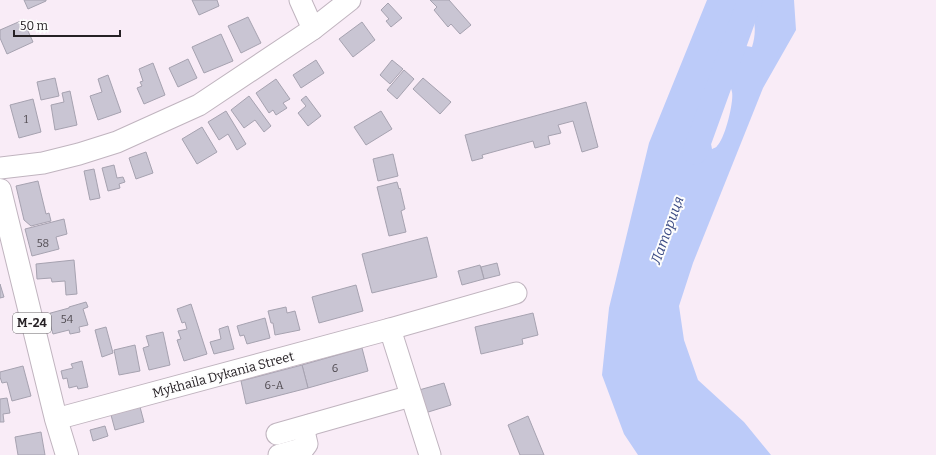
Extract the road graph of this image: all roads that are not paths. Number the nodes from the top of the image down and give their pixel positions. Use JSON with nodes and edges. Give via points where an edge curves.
{"nodes":[{"id":1,"x":300,"y":0,"type":"edge"},
{"id":2,"x":350,"y":0,"type":"edge"},
{"id":3,"x":313,"y":29,"type":"junction"},
{"id":4,"x":0,"y":168,"type":"edge"},
{"id":5,"x":0,"y":190,"type":"edge"},
{"id":6,"x":516,"y":293,"type":"dead end"},
{"id":7,"x":390,"y":330,"type":"junction"},
{"id":8,"x":412,"y":396,"type":"junction"},
{"id":9,"x":56,"y":419,"type":"junction"},
{"id":10,"x":310,"y":425,"type":"junction"},
{"id":11,"x":277,"y":434,"type":"dead end"},
{"id":12,"x":67,"y":455,"type":"edge"},
{"id":13,"x":279,"y":455,"type":"edge"},
{"id":14,"x":430,"y":455,"type":"edge"}],
"edges":[{"from":1,"to":3,"type":"street"},
{"from":2,"to":3,"type":"street"},
{"from":3,"to":4,"type":"street","via":[[199,105],[159,124],[117,142],[79,154],[43,163]]},
{"from":5,"to":9,"type":"highway","number":"М-24"},
{"from":6,"to":7,"type":"street","name":"Mykhaila Dykania Street"},
{"from":7,"to":8,"type":"street"},
{"from":7,"to":9,"type":"street","name":"Mykhaila Dykania Street"},
{"from":8,"to":10,"type":"street"},
{"from":8,"to":14,"type":"street"},
{"from":9,"to":12,"type":"highway","number":"М-24"},
{"from":10,"to":11,"type":"street"},
{"from":10,"to":13,"type":"street","via":[[304,431],[307,444],[304,448]]}]}
